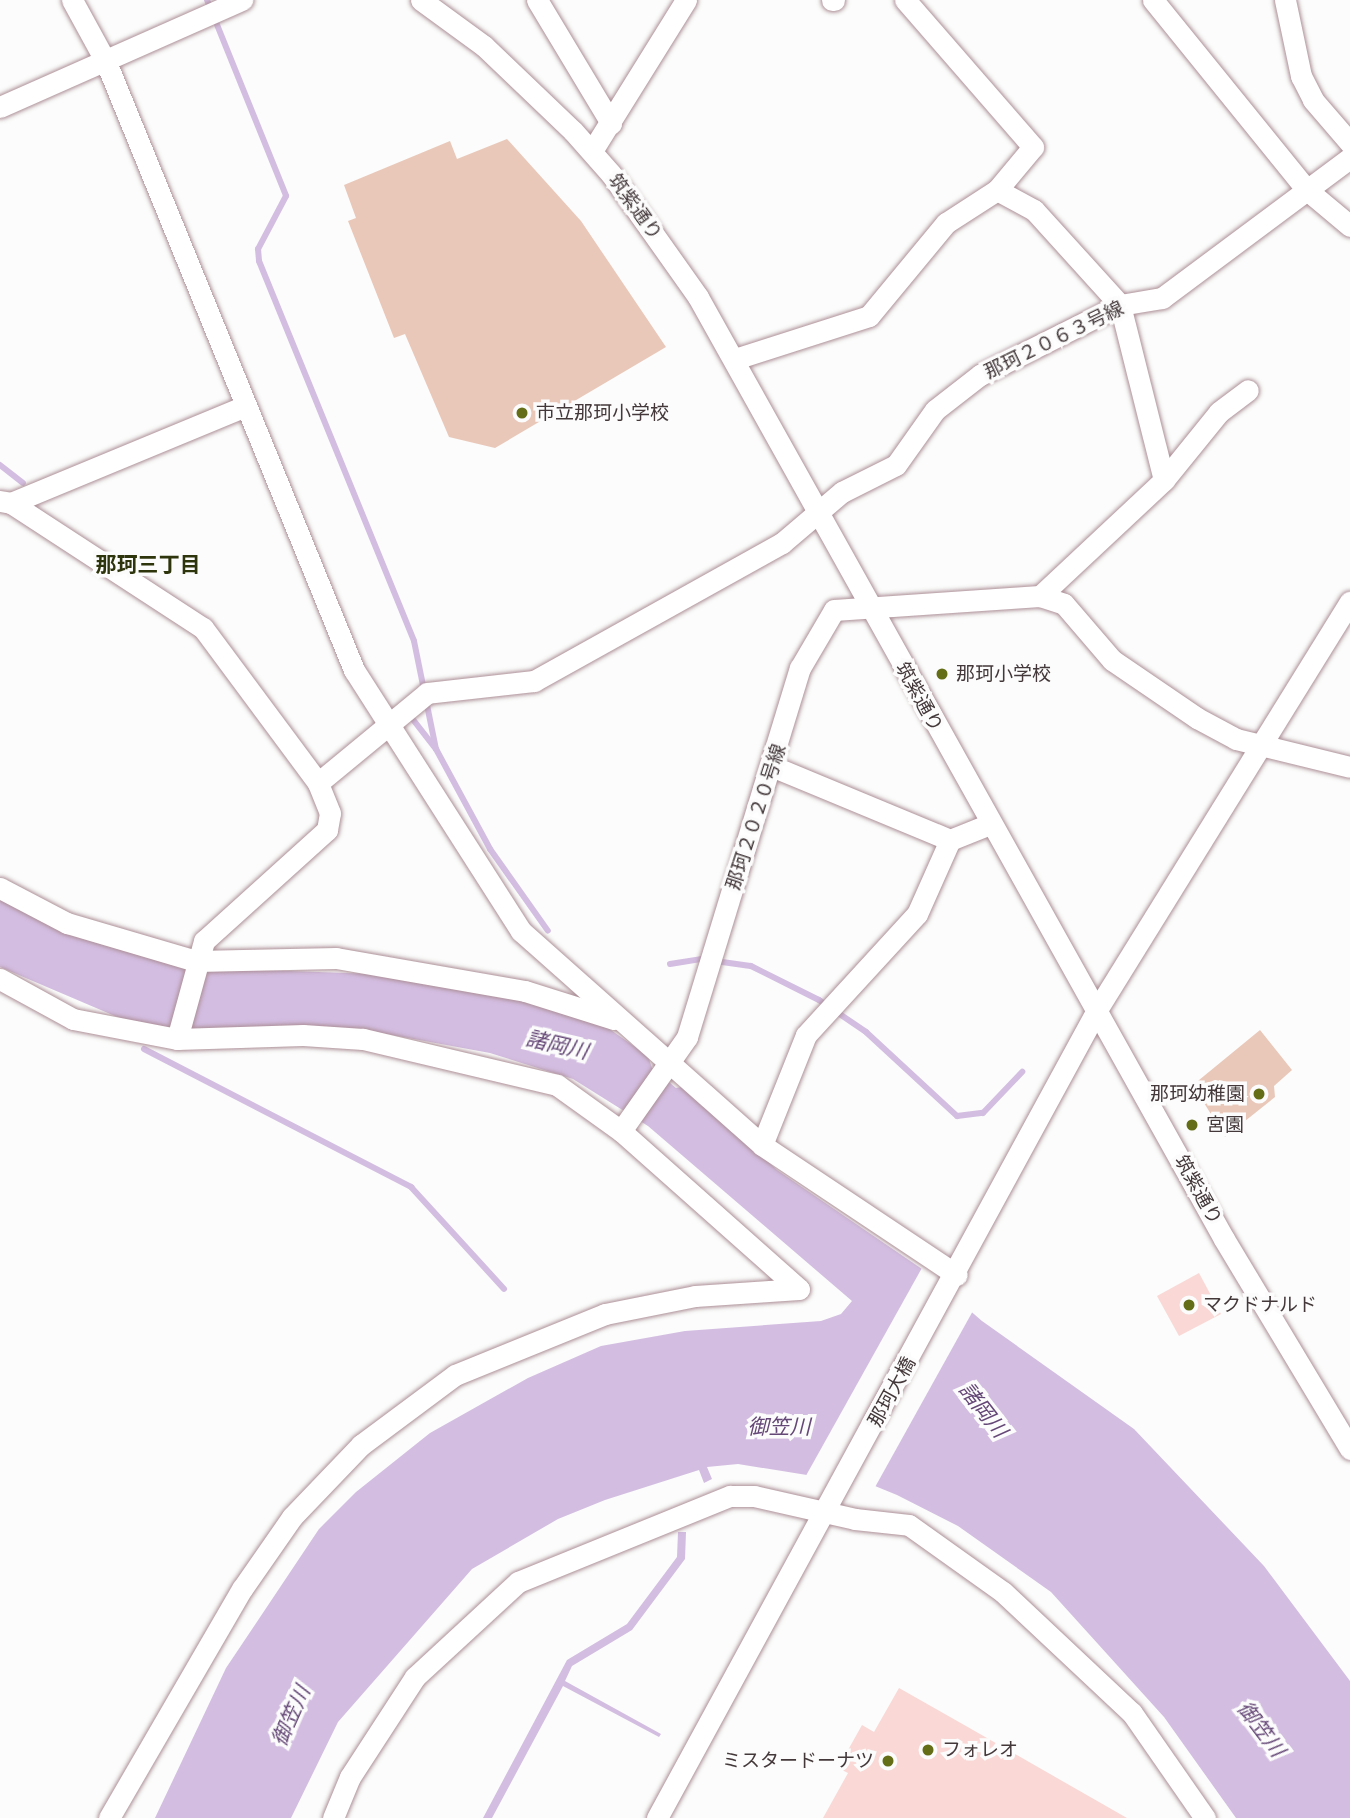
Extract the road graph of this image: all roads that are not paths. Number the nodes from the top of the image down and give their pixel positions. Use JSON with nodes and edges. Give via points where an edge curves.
{"nodes":[{"id":1,"x":72,"y":0,"type":"edge"},
{"id":2,"x":243,"y":0,"type":"edge"},
{"id":3,"x":421,"y":0,"type":"edge"},
{"id":4,"x":537,"y":0,"type":"edge"},
{"id":5,"x":686,"y":0,"type":"edge"},
{"id":6,"x":905,"y":0,"type":"edge"},
{"id":7,"x":1153,"y":0,"type":"edge"},
{"id":8,"x":1285,"y":0,"type":"edge"},
{"id":9,"x":106,"y":62,"type":"junction"},
{"id":10,"x":0,"y":107,"type":"edge"},
{"id":11,"x":611,"y":123,"type":"junction"},
{"id":12,"x":1350,"y":143,"type":"edge"},
{"id":13,"x":592,"y":151,"type":"junction"},
{"id":14,"x":1350,"y":158,"type":"edge"},
{"id":15,"x":997,"y":190,"type":"junction"},
{"id":16,"x":1307,"y":190,"type":"junction"},
{"id":17,"x":1350,"y":226,"type":"edge"},
{"id":18,"x":1120,"y":305,"type":"junction"},
{"id":19,"x":734,"y":359,"type":"junction"},
{"id":20,"x":1248,"y":390,"type":"dead end"},
{"id":21,"x":245,"y":405,"type":"junction"},
{"id":22,"x":1164,"y":480,"type":"junction"},
{"id":23,"x":6,"y":502,"type":"edge"},
{"id":24,"x":818,"y":512,"type":"junction"},
{"id":25,"x":1040,"y":596,"type":"junction"},
{"id":26,"x":1350,"y":602,"type":"edge"},
{"id":27,"x":870,"y":608,"type":"junction"},
{"id":28,"x":388,"y":727,"type":"junction"},
{"id":29,"x":1261,"y":745,"type":"junction"},
{"id":30,"x":774,"y":767,"type":"junction"},
{"id":31,"x":1350,"y":767,"type":"edge"},
{"id":32,"x":318,"y":783,"type":"junction"},
{"id":33,"x":990,"y":824,"type":"junction"},
{"id":34,"x":950,"y":840,"type":"junction"},
{"id":35,"x":0,"y":888,"type":"edge"},
{"id":36,"x":196,"y":961,"type":"junction"},
{"id":37,"x":0,"y":979,"type":"edge"},
{"id":38,"x":1098,"y":1008,"type":"junction"},
{"id":39,"x":620,"y":1021,"type":"junction"},
{"id":40,"x":177,"y":1040,"type":"junction"},
{"id":41,"x":670,"y":1065,"type":"junction"},
{"id":42,"x":624,"y":1126,"type":"junction"},
{"id":43,"x":762,"y":1144,"type":"junction"},
{"id":44,"x":957,"y":1275,"type":"junction"},
{"id":45,"x":1350,"y":1448,"type":"edge"},
{"id":46,"x":827,"y":1509,"type":"junction"},
{"id":47,"x":109,"y":1818,"type":"edge"},
{"id":48,"x":333,"y":1818,"type":"edge"},
{"id":49,"x":657,"y":1818,"type":"edge"},
{"id":50,"x":1205,"y":1818,"type":"edge"}],
"edges":[{"from":1,"to":9,"type":"street"},
{"from":2,"to":9,"type":"street"},
{"from":3,"to":13,"type":"street","name":"筑紫通り","via":[[484,46]]},
{"from":4,"to":11,"type":"street"},
{"from":5,"to":11,"type":"street"},
{"from":6,"to":15,"type":"street","via":[[1031,139],[1033,146]]},
{"from":7,"to":16,"type":"street"},
{"from":8,"to":12,"type":"street","via":[[1301,76],[1313,100]]},
{"from":9,"to":10,"type":"street"},
{"from":9,"to":21,"type":"street"},
{"from":11,"to":13,"type":"street"},
{"from":13,"to":19,"type":"street","name":"筑紫通り","via":[[646,220]]},
{"from":14,"to":16,"type":"street","name":"那珂２０６３号線"},
{"from":15,"to":18,"type":"street","via":[[1034,209]]},
{"from":15,"to":19,"type":"street","via":[[946,223],[869,316]]},
{"from":16,"to":17,"type":"street"},
{"from":16,"to":18,"type":"street","name":"那珂２０６３号線","via":[[1163,298]]},
{"from":18,"to":22,"type":"street"},
{"from":18,"to":24,"type":"street","name":"那珂２０６３号線","via":[[980,375],[935,410],[896,465],[842,492]]},
{"from":19,"to":24,"type":"street","name":"筑紫通り"},
{"from":20,"to":22,"type":"street","via":[[1219,412]]},
{"from":21,"to":23,"type":"street"},
{"from":21,"to":28,"type":"street","via":[[354,670]]},
{"from":22,"to":25,"type":"street"},
{"from":23,"to":32,"type":"street","via":[[203,628]]},
{"from":24,"to":27,"type":"street","name":"筑紫通り"},
{"from":24,"to":28,"type":"street","name":"那珂２０６３号線","via":[[782,543],[534,681],[427,693]]},
{"from":25,"to":27,"type":"street"},
{"from":25,"to":29,"type":"street","via":[[1064,604],[1112,660],[1197,718]]},
{"from":26,"to":29,"type":"street","name":"那珂大橋"},
{"from":27,"to":30,"type":"street","name":"那珂２０２０号線","via":[[834,610],[800,668]]},
{"from":27,"to":33,"type":"street","name":"筑紫通り"},
{"from":28,"to":32,"type":"street","name":"那珂２０６３号線"},
{"from":28,"to":39,"type":"street","via":[[521,931]]},
{"from":29,"to":31,"type":"street"},
{"from":29,"to":38,"type":"street","name":"那珂大橋"},
{"from":30,"to":34,"type":"street"},
{"from":30,"to":41,"type":"street","name":"那珂２０２０号線","via":[[687,1037]]},
{"from":32,"to":36,"type":"street","via":[[330,813],[327,830],[204,941]]},
{"from":33,"to":34,"type":"street"},
{"from":33,"to":38,"type":"street","name":"筑紫通り"},
{"from":34,"to":43,"type":"street","via":[[917,914],[806,1035]]},
{"from":35,"to":36,"type":"street","via":[[66,923]]},
{"from":36,"to":39,"type":"street","via":[[336,958],[526,991]]},
{"from":36,"to":40,"type":"street"},
{"from":37,"to":40,"type":"street","via":[[73,1018]]},
{"from":38,"to":44,"type":"street","name":"那珂大橋"},
{"from":38,"to":45,"type":"street","name":"筑紫通り","via":[[1275,1327]]},
{"from":39,"to":41,"type":"street"},
{"from":40,"to":42,"type":"street","via":[[303,1035],[363,1039],[557,1085]]},
{"from":41,"to":42,"type":"street","name":"那珂２０２０号線"},
{"from":41,"to":43,"type":"street"},
{"from":42,"to":47,"type":"street","via":[[799,1289],[695,1296],[605,1314],[455,1375],[361,1445],[292,1517],[242,1589]]},
{"from":43,"to":44,"type":"street"},
{"from":44,"to":46,"type":"street","name":"那珂大橋"},
{"from":46,"to":48,"type":"street","via":[[730,1496],[518,1582],[415,1676],[350,1777]]},
{"from":46,"to":49,"type":"street","name":"那珂大橋"},
{"from":46,"to":50,"type":"street","via":[[855,1519],[909,1525],[1003,1592],[1132,1713]]}]}
